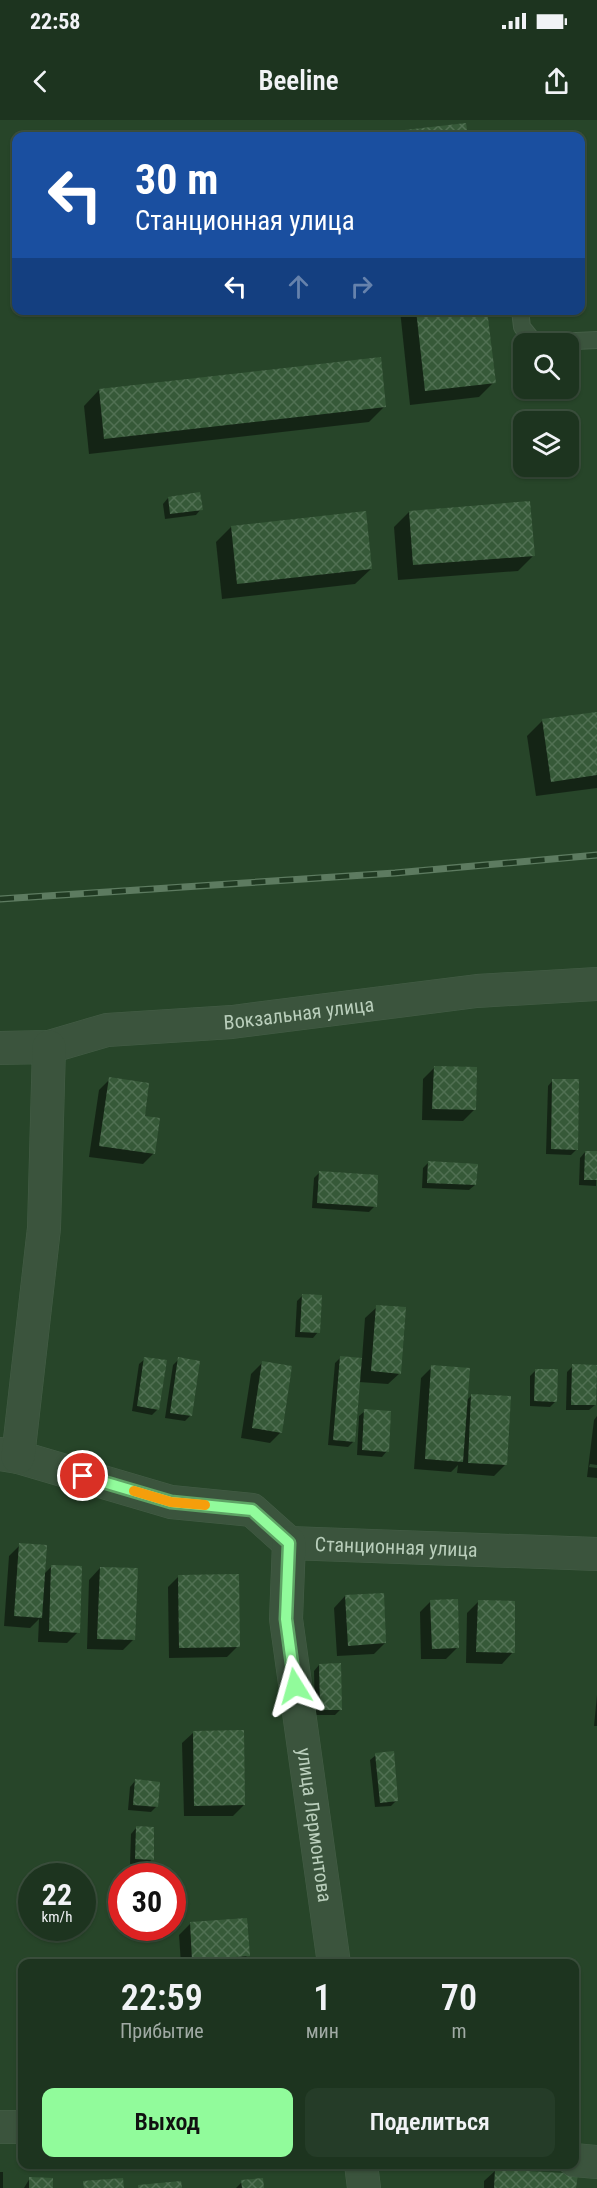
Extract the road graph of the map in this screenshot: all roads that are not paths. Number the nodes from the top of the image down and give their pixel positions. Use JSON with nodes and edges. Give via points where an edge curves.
{"nodes":[{"id":1,"x":521,"y":315,"type":"edge"},
{"id":2,"x":597,"y":340,"type":"edge"},
{"id":3,"x":597,"y":984,"type":"edge"},
{"id":4,"x":49,"y":1047,"type":"junction"},
{"id":5,"x":0,"y":1048,"type":"edge"},
{"id":6,"x":9,"y":1455,"type":"edge"},
{"id":7,"x":289,"y":1543,"type":"junction"},
{"id":8,"x":597,"y":1554,"type":"edge"},
{"id":9,"x":333,"y":1959,"type":"edge"},
{"id":10,"x":0,"y":2127,"type":"edge"},
{"id":11,"x":18,"y":2127,"type":"edge"},
{"id":12,"x":579,"y":2160,"type":"edge"},
{"id":13,"x":597,"y":2162,"type":"edge"},
{"id":14,"x":362,"y":2169,"type":"edge"},
{"id":15,"x":364,"y":2188,"type":"edge"}],
"edges":[{"from":1,"to":2,"type":"lane","via":[[522,327],[535,343]]},
{"from":3,"to":4,"type":"street","name":"Вокзальная улица","via":[[477,991],[232,1022],[107,1030]]},
{"from":4,"to":5,"type":"street","name":"Вокзальная улица"},
{"from":4,"to":6,"type":"street","via":[[44,1228]]},
{"from":6,"to":7,"type":"street","name":"Станционная улица","via":[[171,1502],[252,1510]]},
{"from":7,"to":8,"type":"street","name":"Станционная улица"},
{"from":7,"to":9,"type":"street","name":"улица Лермонтова","via":[[286,1619]]},
{"from":10,"to":11,"type":"street"},
{"from":12,"to":13,"type":"street"},
{"from":14,"to":15,"type":"street"}]}
